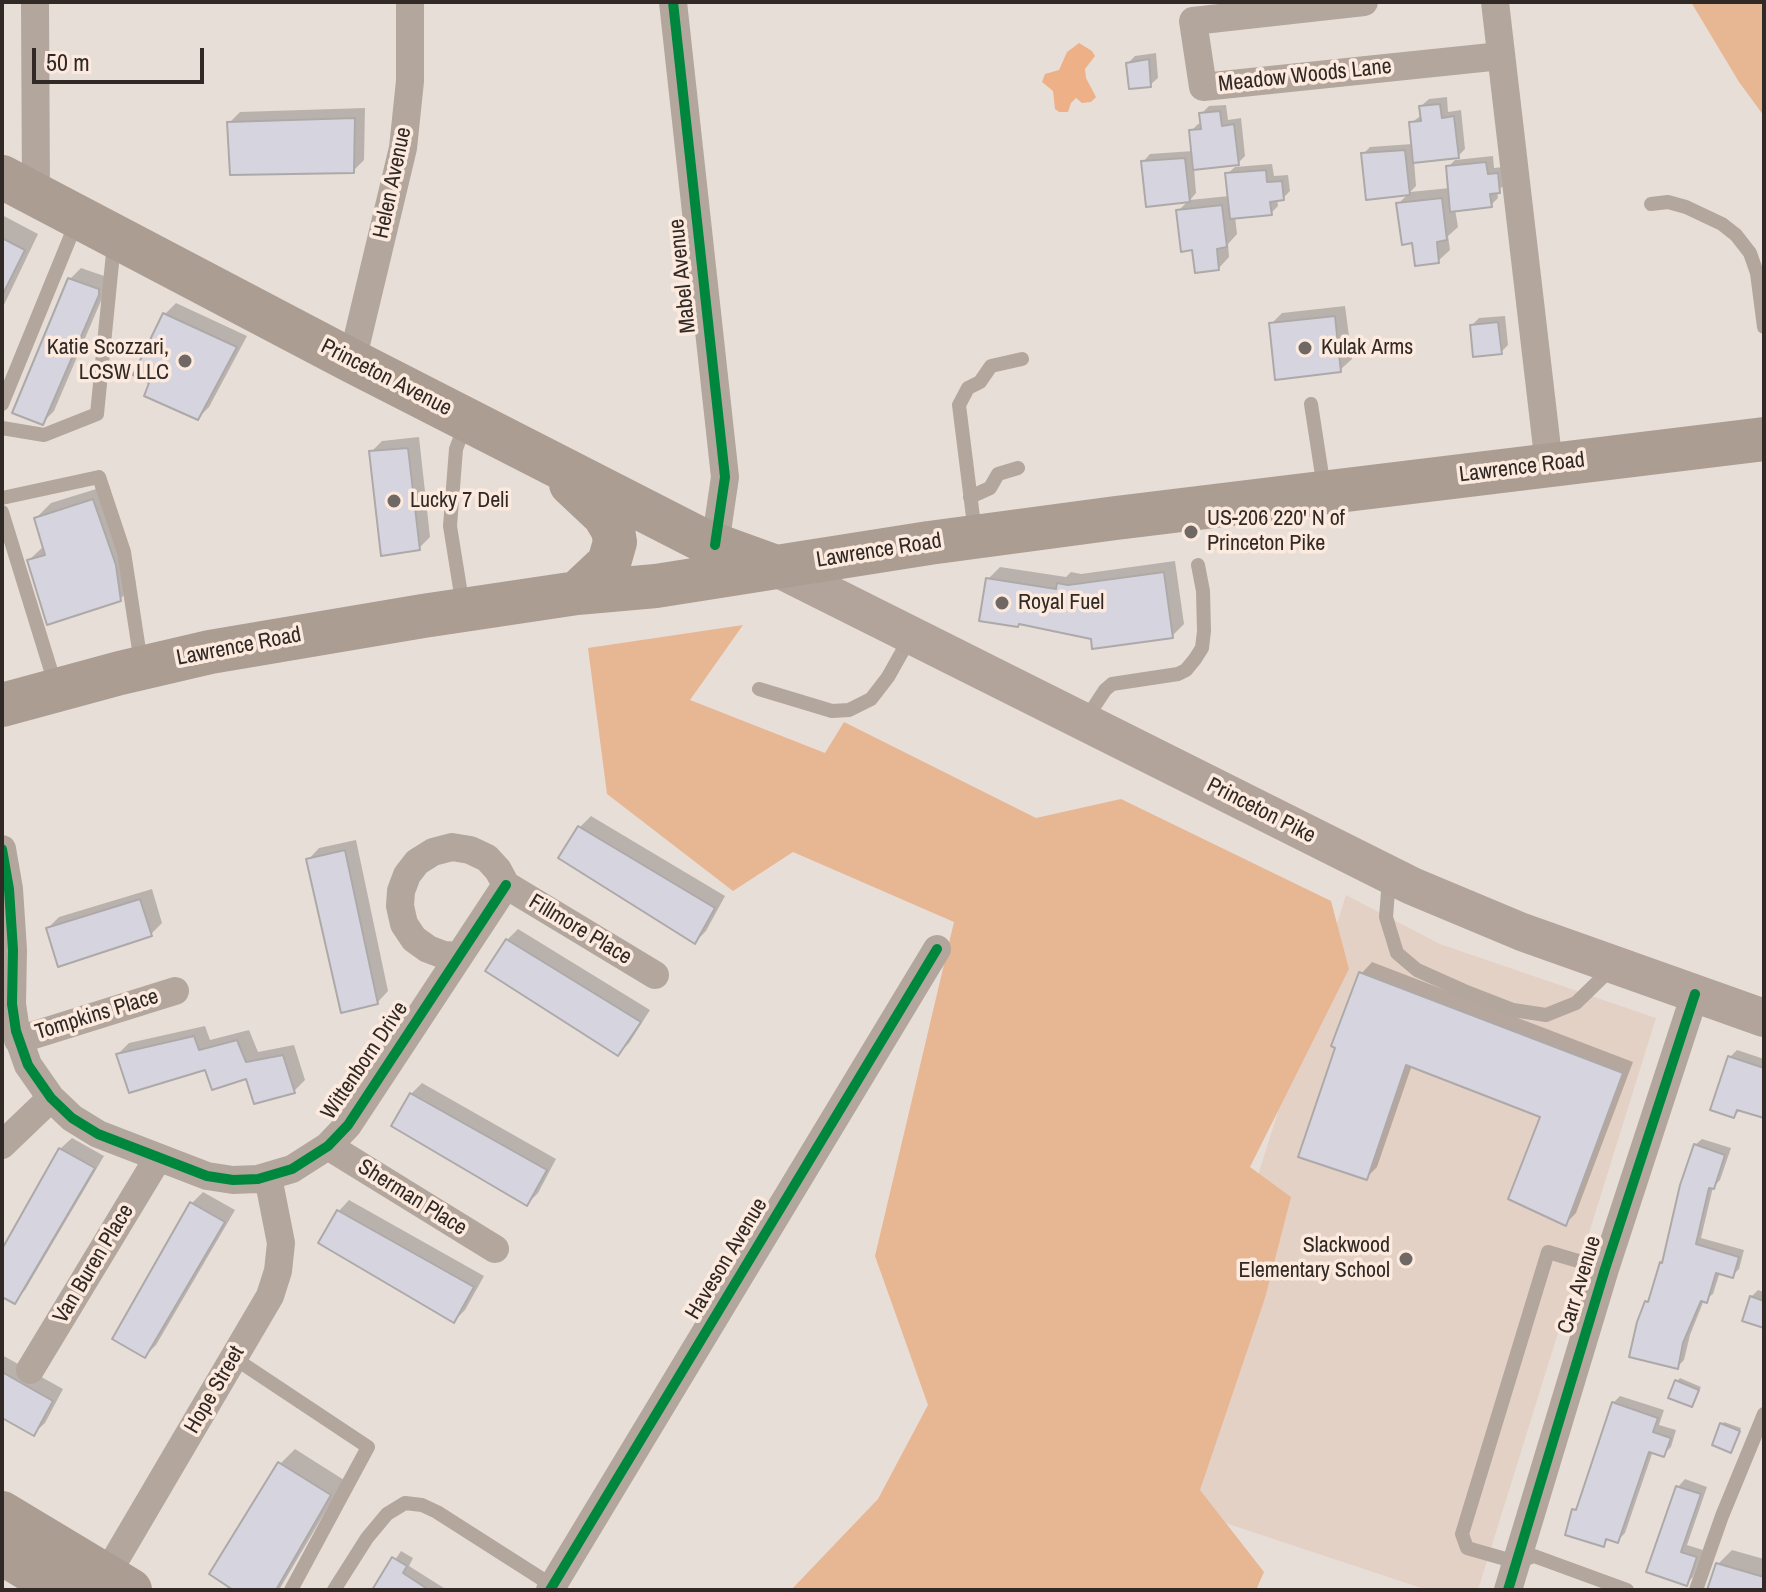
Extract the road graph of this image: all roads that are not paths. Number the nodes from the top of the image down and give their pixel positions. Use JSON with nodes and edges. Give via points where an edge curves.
{"nodes":[{"id":1,"x":35,"y":2,"type":"edge"},
{"id":2,"x":410,"y":2,"type":"edge"},
{"id":3,"x":673,"y":2,"type":"edge"},
{"id":4,"x":1364,"y":2,"type":"edge"},
{"id":5,"x":1495,"y":2,"type":"edge"},
{"id":6,"x":1501,"y":56,"type":"junction"},
{"id":7,"x":19,"y":186,"type":"edge"},
{"id":8,"x":1651,"y":204,"type":"dead end"},
{"id":9,"x":96,"y":227,"type":"junction"},
{"id":10,"x":1764,"y":327,"type":"edge"},
{"id":11,"x":1022,"y":359,"type":"dead end"},
{"id":12,"x":352,"y":361,"type":"junction"},
{"id":13,"x":2,"y":404,"type":"edge"},
{"id":14,"x":1311,"y":404,"type":"dead end"},
{"id":15,"x":473,"y":422,"type":"junction"},
{"id":16,"x":2,"y":428,"type":"edge"},
{"id":17,"x":1764,"y":439,"type":"edge"},
{"id":18,"x":540,"y":456,"type":"junction"},
{"id":19,"x":1549,"y":465,"type":"junction"},
{"id":20,"x":1018,"y":468,"type":"dead end"},
{"id":21,"x":1324,"y":493,"type":"junction"},
{"id":22,"x":2,"y":498,"type":"edge"},
{"id":23,"x":2,"y":512,"type":"edge"},
{"id":24,"x":973,"y":517,"type":"junction"},
{"id":25,"x":715,"y":545,"type":"junction"},
{"id":26,"x":1198,"y":565,"type":"dead end"},
{"id":27,"x":775,"y":567,"type":"junction"},
{"id":28,"x":577,"y":593,"type":"junction"},
{"id":29,"x":464,"y":610,"type":"junction"},
{"id":30,"x":911,"y":636,"type":"junction"},
{"id":31,"x":142,"y":668,"type":"junction"},
{"id":32,"x":57,"y":689,"type":"junction"},
{"id":33,"x":759,"y":689,"type":"dead end"},
{"id":34,"x":2,"y":705,"type":"edge"},
{"id":35,"x":1084,"y":722,"type":"junction"},
{"id":36,"x":2,"y":849,"type":"edge"},
{"id":37,"x":1389,"y":875,"type":"junction"},
{"id":38,"x":506,"y":885,"type":"junction"},
{"id":39,"x":6,"y":890,"type":"edge"},
{"id":40,"x":937,"y":949,"type":"dead end"},
{"id":41,"x":459,"y":956,"type":"junction"},
{"id":42,"x":1615,"y":965,"type":"junction"},
{"id":43,"x":655,"y":975,"type":"dead end"},
{"id":44,"x":175,"y":991,"type":"dead end"},
{"id":45,"x":1695,"y":994,"type":"junction"},
{"id":46,"x":1764,"y":1018,"type":"edge"},
{"id":47,"x":18,"y":1040,"type":"junction"},
{"id":48,"x":51,"y":1098,"type":"junction"},
{"id":49,"x":2,"y":1145,"type":"edge"},
{"id":50,"x":328,"y":1146,"type":"junction"},
{"id":51,"x":158,"y":1158,"type":"junction"},
{"id":52,"x":268,"y":1177,"type":"junction"},
{"id":53,"x":495,"y":1249,"type":"dead end"},
{"id":54,"x":1605,"y":1269,"type":"junction"},
{"id":55,"x":234,"y":1358,"type":"junction"},
{"id":56,"x":30,"y":1370,"type":"dead end"},
{"id":57,"x":1764,"y":1414,"type":"edge"},
{"id":58,"x":5,"y":1531,"type":"edge"},
{"id":59,"x":1516,"y":1562,"type":"junction"},
{"id":60,"x":111,"y":1585,"type":"edge"},
{"id":61,"x":552,"y":1588,"type":"edge"},
{"id":62,"x":63,"y":1590,"type":"edge"},
{"id":63,"x":291,"y":1590,"type":"edge"},
{"id":64,"x":334,"y":1590,"type":"edge"},
{"id":65,"x":1508,"y":1590,"type":"edge"},
{"id":66,"x":1627,"y":1590,"type":"edge"},
{"id":67,"x":1696,"y":1590,"type":"edge"}],
"edges":[{"from":1,"to":7,"type":"street"},
{"from":2,"to":12,"type":"street","name":"Helen Avenue","via":[[403,148]]},
{"from":3,"to":25,"type":"street","name":"Mabel Avenue","via":[[725,477]]},
{"from":4,"to":6,"type":"street","name":"Meadow Woods Lane","via":[[1193,21],[1203,87]]},
{"from":5,"to":6,"type":"street"},
{"from":6,"to":19,"type":"street"},
{"from":7,"to":9,"type":"main road","name":"Princeton Avenue"},
{"from":8,"to":10,"type":"lane","via":[[1686,207],[1736,235],[1757,273]]},
{"from":9,"to":12,"type":"main road","name":"Princeton Avenue"},
{"from":9,"to":13,"type":"lane"},
{"from":9,"to":16,"type":"lane","via":[[97,414],[44,435]]},
{"from":11,"to":24,"type":"lane","via":[[991,366],[959,405]]},
{"from":12,"to":15,"type":"main road","name":"Princeton Avenue"},
{"from":14,"to":21,"type":"lane"},
{"from":15,"to":18,"type":"main road","name":"Princeton Avenue"},
{"from":15,"to":29,"type":"lane","via":[[456,449],[450,526]]},
{"from":17,"to":19,"type":"main road","name":"Lawrence Road"},
{"from":18,"to":25,"type":"main road","name":"Princeton Avenue"},
{"from":18,"to":28,"type":"main road","via":[[594,505],[613,530],[609,563]]},
{"from":19,"to":21,"type":"main road","name":"Lawrence Road"},
{"from":20,"to":24,"type":"lane","via":[[998,474]]},
{"from":21,"to":24,"type":"main road","name":"Lawrence Road"},
{"from":22,"to":31,"type":"lane","via":[[99,477],[124,552]]},
{"from":23,"to":32,"type":"lane"},
{"from":24,"to":27,"type":"main road","name":"Lawrence Road"},
{"from":25,"to":27,"type":"main road","name":"Princeton Avenue"},
{"from":26,"to":35,"type":"lane","via":[[1204,631],[1195,659],[1178,674],[1112,684]]},
{"from":27,"to":28,"type":"main road","name":"Lawrence Road"},
{"from":27,"to":30,"type":"main road","name":"Princeton Pike"},
{"from":28,"to":29,"type":"main road","name":"Lawrence Road"},
{"from":29,"to":31,"type":"main road","name":"Lawrence Road","via":[[300,635]]},
{"from":30,"to":33,"type":"lane","via":[[871,699],[849,710],[832,711]]},
{"from":30,"to":35,"type":"main road","name":"Princeton Pike"},
{"from":31,"to":32,"type":"main road","name":"Lawrence Road"},
{"from":32,"to":34,"type":"main road","name":"Lawrence Road"},
{"from":35,"to":37,"type":"main road","name":"Princeton Pike"},
{"from":36,"to":39,"type":"street","name":"Wittenborn Drive"},
{"from":37,"to":42,"type":"main road","name":"Princeton Pike"},
{"from":37,"to":42,"type":"lane","via":[[1386,917],[1397,953],[1417,970],[1464,991],[1513,1010],[1546,1015],[1576,1003]]},
{"from":38,"to":41,"type":"street","name":"Wittenborn Drive"},
{"from":38,"to":41,"type":"street","via":[[487,858],[452,847],[433,852],[407,875],[400,906],[409,931],[428,949]]},
{"from":38,"to":43,"type":"street","name":"Fillmore Place"},
{"from":39,"to":47,"type":"street","name":"Wittenborn Drive"},
{"from":40,"to":61,"type":"street","name":"Haveson Avenue"},
{"from":41,"to":50,"type":"street","name":"Wittenborn Drive","via":[[348,1125]]},
{"from":42,"to":45,"type":"main road","name":"Princeton Pike"},
{"from":44,"to":47,"type":"street","name":"Tompkins Place"},
{"from":45,"to":46,"type":"main road","name":"Princeton Pike"},
{"from":45,"to":54,"type":"street","name":"Carr Avenue"},
{"from":47,"to":48,"type":"street","name":"Wittenborn Drive"},
{"from":48,"to":49,"type":"street"},
{"from":48,"to":51,"type":"street","name":"Wittenborn Drive","via":[[98,1134]]},
{"from":50,"to":52,"type":"street","name":"Wittenborn Drive"},
{"from":50,"to":53,"type":"street","name":"Sherman Place"},
{"from":51,"to":52,"type":"street","name":"Wittenborn Drive","via":[[207,1176]]},
{"from":51,"to":56,"type":"street","name":"Van Buren Place"},
{"from":52,"to":55,"type":"street","name":"Hope Street","via":[[281,1243],[278,1271],[270,1296]]},
{"from":54,"to":59,"type":"street","name":"Carr Avenue"},
{"from":54,"to":59,"type":"lane","via":[[1548,1252],[1462,1534],[1467,1548]]},
{"from":55,"to":60,"type":"street","name":"Hope Street"},
{"from":55,"to":63,"type":"lane","via":[[368,1447]]},
{"from":57,"to":67,"type":"lane"},
{"from":58,"to":60,"type":"main road"},
{"from":58,"to":62,"type":"main road"},
{"from":59,"to":65,"type":"street","name":"Carr Avenue"},
{"from":59,"to":66,"type":"lane","via":[[1534,1556]]},
{"from":61,"to":64,"type":"lane","via":[[437,1512],[405,1503],[387,1514],[367,1538]]}]}
